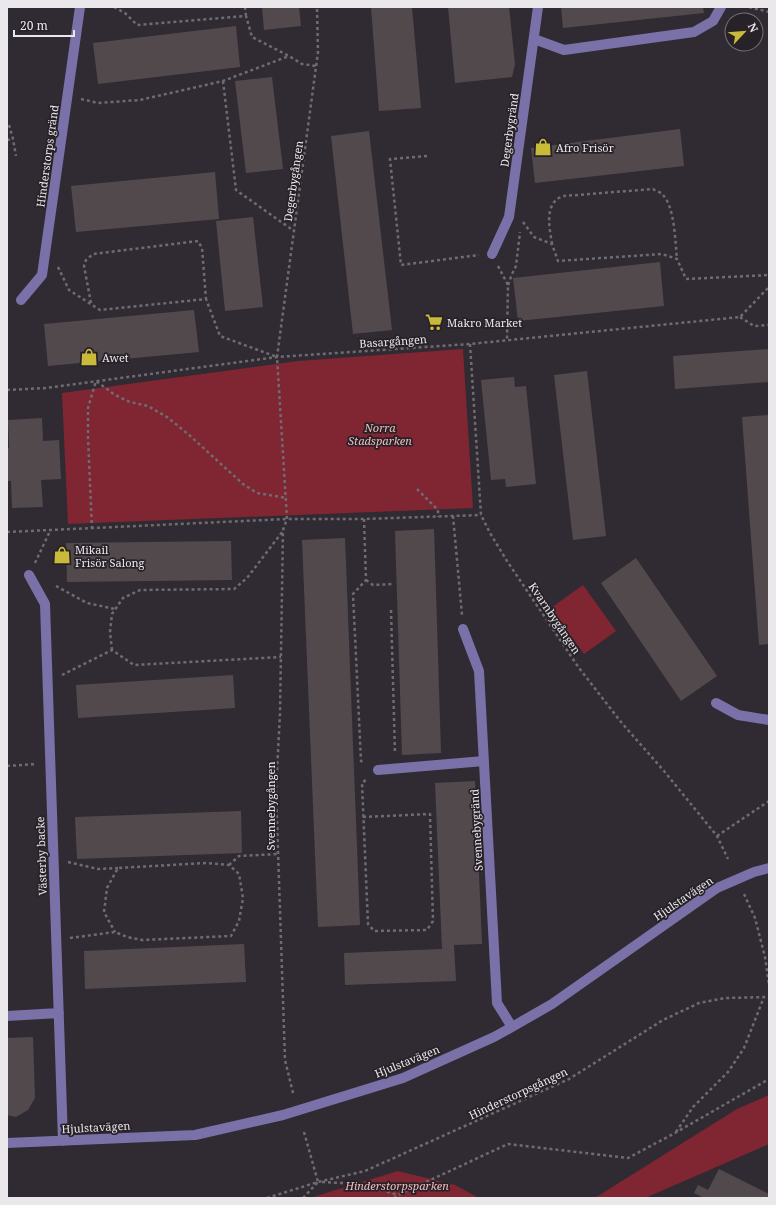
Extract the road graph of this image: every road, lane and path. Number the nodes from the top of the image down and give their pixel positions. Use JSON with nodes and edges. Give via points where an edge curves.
{"nodes":[{"id":1,"x":80,"y":7,"type":"edge"},
{"id":2,"x":114,"y":7,"type":"edge"},
{"id":3,"x":120,"y":7,"type":"edge"},
{"id":4,"x":245,"y":7,"type":"edge"},
{"id":5,"x":317,"y":7,"type":"edge"},
{"id":6,"x":538,"y":7,"type":"edge"},
{"id":7,"x":721,"y":7,"type":"edge"},
{"id":8,"x":749,"y":7,"type":"edge"},
{"id":9,"x":121,"y":11,"type":"junction"},
{"id":10,"x":769,"y":12,"type":"edge"},
{"id":11,"x":246,"y":16,"type":"junction"},
{"id":12,"x":534,"y":39,"type":"junction"},
{"id":13,"x":289,"y":56,"type":"junction"},
{"id":14,"x":316,"y":66,"type":"junction"},
{"id":15,"x":223,"y":81,"type":"junction"},
{"id":16,"x":67,"y":96,"type":"junction"},
{"id":17,"x":9,"y":125,"type":"dead end"},
{"id":18,"x":14,"y":138,"type":"junction"},
{"id":19,"x":7,"y":140,"type":"edge"},
{"id":20,"x":16,"y":156,"type":"dead end"},
{"id":21,"x":427,"y":156,"type":"dead end"},
{"id":22,"x":522,"y":220,"type":"dead end"},
{"id":23,"x":294,"y":231,"type":"junction"},
{"id":24,"x":552,"y":244,"type":"junction"},
{"id":25,"x":492,"y":254,"type":"junction"},
{"id":26,"x":676,"y":259,"type":"junction"},
{"id":27,"x":56,"y":263,"type":"dead end"},
{"id":28,"x":769,"y":275,"type":"edge"},
{"id":29,"x":769,"y":287,"type":"edge"},
{"id":30,"x":206,"y":298,"type":"junction"},
{"id":31,"x":21,"y":300,"type":"dead end"},
{"id":32,"x":91,"y":303,"type":"junction"},
{"id":33,"x":740,"y":317,"type":"junction"},
{"id":34,"x":769,"y":326,"type":"edge"},
{"id":35,"x":507,"y":341,"type":"junction"},
{"id":36,"x":470,"y":344,"type":"junction"},
{"id":37,"x":277,"y":357,"type":"junction"},
{"id":38,"x":96,"y":381,"type":"junction"},
{"id":39,"x":7,"y":390,"type":"edge"},
{"id":40,"x":417,"y":489,"type":"dead end"},
{"id":41,"x":287,"y":498,"type":"junction"},
{"id":42,"x":481,"y":515,"type":"junction"},
{"id":43,"x":453,"y":516,"type":"junction"},
{"id":44,"x":438,"y":517,"type":"junction"},
{"id":45,"x":287,"y":519,"type":"junction"},
{"id":46,"x":92,"y":529,"type":"junction"},
{"id":47,"x":283,"y":530,"type":"junction"},
{"id":48,"x":50,"y":531,"type":"junction"},
{"id":49,"x":7,"y":532,"type":"edge"},
{"id":50,"x":29,"y":575,"type":"joint"},
{"id":51,"x":366,"y":580,"type":"dead end"},
{"id":52,"x":393,"y":584,"type":"dead end"},
{"id":53,"x":56,"y":586,"type":"dead end"},
{"id":54,"x":115,"y":610,"type":"junction"},
{"id":55,"x":391,"y":610,"type":"dead end"},
{"id":56,"x":463,"y":629,"type":"joint"},
{"id":57,"x":112,"y":650,"type":"junction"},
{"id":58,"x":281,"y":657,"type":"junction"},
{"id":59,"x":59,"y":676,"type":"dead end"},
{"id":60,"x":716,"y":703,"type":"dead end"},
{"id":61,"x":769,"y":720,"type":"edge"},
{"id":62,"x":484,"y":762,"type":"junction"},
{"id":63,"x":50,"y":763,"type":"junction"},
{"id":64,"x":7,"y":766,"type":"edge"},
{"id":65,"x":396,"y":768,"type":"junction"},
{"id":66,"x":378,"y":770,"type":"dead end"},
{"id":67,"x":769,"y":801,"type":"edge"},
{"id":68,"x":717,"y":836,"type":"junction"},
{"id":69,"x":278,"y":854,"type":"junction"},
{"id":70,"x":728,"y":860,"type":"dead end"},
{"id":71,"x":66,"y":862,"type":"dead end"},
{"id":72,"x":229,"y":865,"type":"junction"},
{"id":73,"x":118,"y":868,"type":"junction"},
{"id":74,"x":769,"y":868,"type":"edge"},
{"id":75,"x":744,"y":894,"type":"dead end"},
{"id":76,"x":115,"y":932,"type":"junction"},
{"id":77,"x":70,"y":938,"type":"dead end"},
{"id":78,"x":769,"y":985,"type":"edge"},
{"id":79,"x":764,"y":997,"type":"junction"},
{"id":80,"x":769,"y":997,"type":"edge"},
{"id":81,"x":59,"y":1013,"type":"junction"},
{"id":82,"x":7,"y":1016,"type":"edge"},
{"id":83,"x":512,"y":1027,"type":"junction"},
{"id":84,"x":769,"y":1079,"type":"edge"},
{"id":85,"x":293,"y":1093,"type":"dead end"},
{"id":86,"x":304,"y":1132,"type":"dead end"},
{"id":87,"x":676,"y":1133,"type":"junction"},
{"id":88,"x":63,"y":1141,"type":"junction"},
{"id":89,"x":7,"y":1143,"type":"edge"},
{"id":90,"x":318,"y":1182,"type":"junction"},
{"id":91,"x":398,"y":1195,"type":"junction"},
{"id":92,"x":267,"y":1198,"type":"edge"},
{"id":93,"x":303,"y":1198,"type":"edge"},
{"id":94,"x":394,"y":1198,"type":"edge"}],
"edges":[{"from":1,"to":16,"type":"street","name":"Hinderstorps gränd"},
{"from":2,"to":9,"type":"path"},
{"from":3,"to":9,"type":"path"},
{"from":4,"to":11,"type":"path"},
{"from":5,"to":14,"type":"path","name":"Degerbygången"},
{"from":6,"to":12,"type":"street","name":"Degerbygränd"},
{"from":7,"to":12,"type":"street","via":[[714,21],[694,32],[564,50]]},
{"from":8,"to":10,"type":"path"},
{"from":9,"to":11,"type":"path","via":[[137,25]]},
{"from":11,"to":13,"type":"path","via":[[252,37]]},
{"from":12,"to":25,"type":"street","name":"Degerbygränd","via":[[509,217]]},
{"from":13,"to":14,"type":"path","via":[[302,64]]},
{"from":13,"to":15,"type":"path"},
{"from":14,"to":23,"type":"path","name":"Degerbygången"},
{"from":15,"to":16,"type":"path","via":[[140,100],[98,103]]},
{"from":15,"to":23,"type":"path","via":[[236,190]]},
{"from":16,"to":31,"type":"street","name":"Hinderstorps gränd","via":[[42,275]]},
{"from":17,"to":18,"type":"path"},
{"from":18,"to":19,"type":"path"},
{"from":18,"to":20,"type":"path"},
{"from":21,"to":25,"type":"path","via":[[390,159],[400,265]]},
{"from":22,"to":24,"type":"path","via":[[534,237]]},
{"from":23,"to":37,"type":"path","name":"Degerbygången"},
{"from":24,"to":26,"type":"path","via":[[558,261],[662,254]]},
{"from":24,"to":26,"type":"path","via":[[549,215],[556,200],[564,196],[653,189],[662,193],[668,205]]},
{"from":25,"to":35,"type":"path","via":[[508,285]]},
{"from":26,"to":28,"type":"path","via":[[686,279]]},
{"from":27,"to":32,"type":"path","via":[[69,290]]},
{"from":29,"to":33,"type":"path"},
{"from":30,"to":32,"type":"path","via":[[100,310]]},
{"from":30,"to":32,"type":"path","via":[[202,248],[198,241],[93,254],[84,266]]},
{"from":30,"to":37,"type":"path","via":[[220,336]]},
{"from":33,"to":34,"type":"path","via":[[754,326]]},
{"from":33,"to":35,"type":"path","name":"Basargången"},
{"from":35,"to":36,"type":"path","name":"Basargången"},
{"from":36,"to":37,"type":"path","name":"Basargången"},
{"from":36,"to":42,"type":"path","name":"Kvarnbygången"},
{"from":37,"to":38,"type":"path","name":"Basargången"},
{"from":37,"to":41,"type":"path","name":"Degerbygången"},
{"from":38,"to":39,"type":"path","name":"Basargången"},
{"from":38,"to":41,"type":"path","via":[[115,395],[148,406],[167,417],[243,484],[257,493]]},
{"from":38,"to":46,"type":"path","via":[[88,408]]},
{"from":40,"to":44,"type":"path","via":[[438,510]]},
{"from":41,"to":45,"type":"path","name":"Svennebygången"},
{"from":42,"to":43,"type":"path"},
{"from":42,"to":68,"type":"path","name":"Kvarnbygången","via":[[507,560],[580,668],[621,722]]},
{"from":43,"to":44,"type":"path"},
{"from":43,"to":56,"type":"path"},
{"from":44,"to":45,"type":"path"},
{"from":45,"to":46,"type":"path"},
{"from":45,"to":47,"type":"path","name":"Svennebygången"},
{"from":46,"to":48,"type":"path"},
{"from":47,"to":54,"type":"path","via":[[247,578],[234,589],[140,590],[123,598]]},
{"from":47,"to":58,"type":"path","name":"Svennebygången"},
{"from":48,"to":49,"type":"path"},
{"from":48,"to":50,"type":"path"},
{"from":50,"to":63,"type":"street","name":"Västerby backe","via":[[45,604]]},
{"from":51,"to":52,"type":"path","via":[[373,585]]},
{"from":53,"to":54,"type":"path","via":[[87,603]]},
{"from":54,"to":57,"type":"path","via":[[112,614],[110,632]]},
{"from":55,"to":65,"type":"path"},
{"from":56,"to":62,"type":"street","name":"Svennebygränd","via":[[479,671]]},
{"from":57,"to":58,"type":"path","via":[[134,665]]},
{"from":57,"to":59,"type":"path"},
{"from":58,"to":69,"type":"path","name":"Svennebygången","via":[[276,791]]},
{"from":60,"to":61,"type":"street","via":[[738,715]]},
{"from":62,"to":65,"type":"street"},
{"from":62,"to":83,"type":"street","name":"Svennebygränd","via":[[497,1003]]},
{"from":63,"to":64,"type":"path"},
{"from":63,"to":81,"type":"street","name":"Västerby backe"},
{"from":65,"to":66,"type":"street"},
{"from":67,"to":68,"type":"path"},
{"from":68,"to":70,"type":"path","name":"Kvarnbygången"},
{"from":69,"to":72,"type":"path","via":[[239,856]]},
{"from":69,"to":85,"type":"path","name":"Svennebygången","via":[[285,1060]]},
{"from":71,"to":73,"type":"path","via":[[98,869]]},
{"from":72,"to":73,"type":"path","via":[[206,863]]},
{"from":72,"to":76,"type":"path","via":[[239,874],[243,898],[239,921],[231,936],[142,940]]},
{"from":73,"to":76,"type":"path","via":[[107,888],[104,912]]},
{"from":74,"to":83,"type":"street","name":"Hjulstavägen","via":[[717,888],[552,1004]]},
{"from":75,"to":78,"type":"path","via":[[755,918],[766,957]]},
{"from":76,"to":77,"type":"path"},
{"from":79,"to":80,"type":"path","name":"Hinderstorpsgången"},
{"from":79,"to":87,"type":"path","via":[[744,1048],[728,1072],[693,1107]]},
{"from":79,"to":90,"type":"path","name":"Hinderstorpsgången","via":[[724,998],[699,1003],[663,1020],[569,1080],[364,1171]]},
{"from":81,"to":82,"type":"street"},
{"from":81,"to":88,"type":"street","name":"Västerby backe"},
{"from":83,"to":88,"type":"street","name":"Hjulstavägen","via":[[403,1078],[283,1115],[195,1135]]},
{"from":84,"to":87,"type":"path"},
{"from":86,"to":90,"type":"path"},
{"from":87,"to":91,"type":"path","via":[[628,1158],[508,1144]]},
{"from":88,"to":89,"type":"street","name":"Hjulstavägen"},
{"from":90,"to":91,"type":"path","via":[[360,1184]]},
{"from":90,"to":92,"type":"path","name":"Hinderstorpsgången"},
{"from":90,"to":93,"type":"path"},
{"from":91,"to":94,"type":"path"}]}
